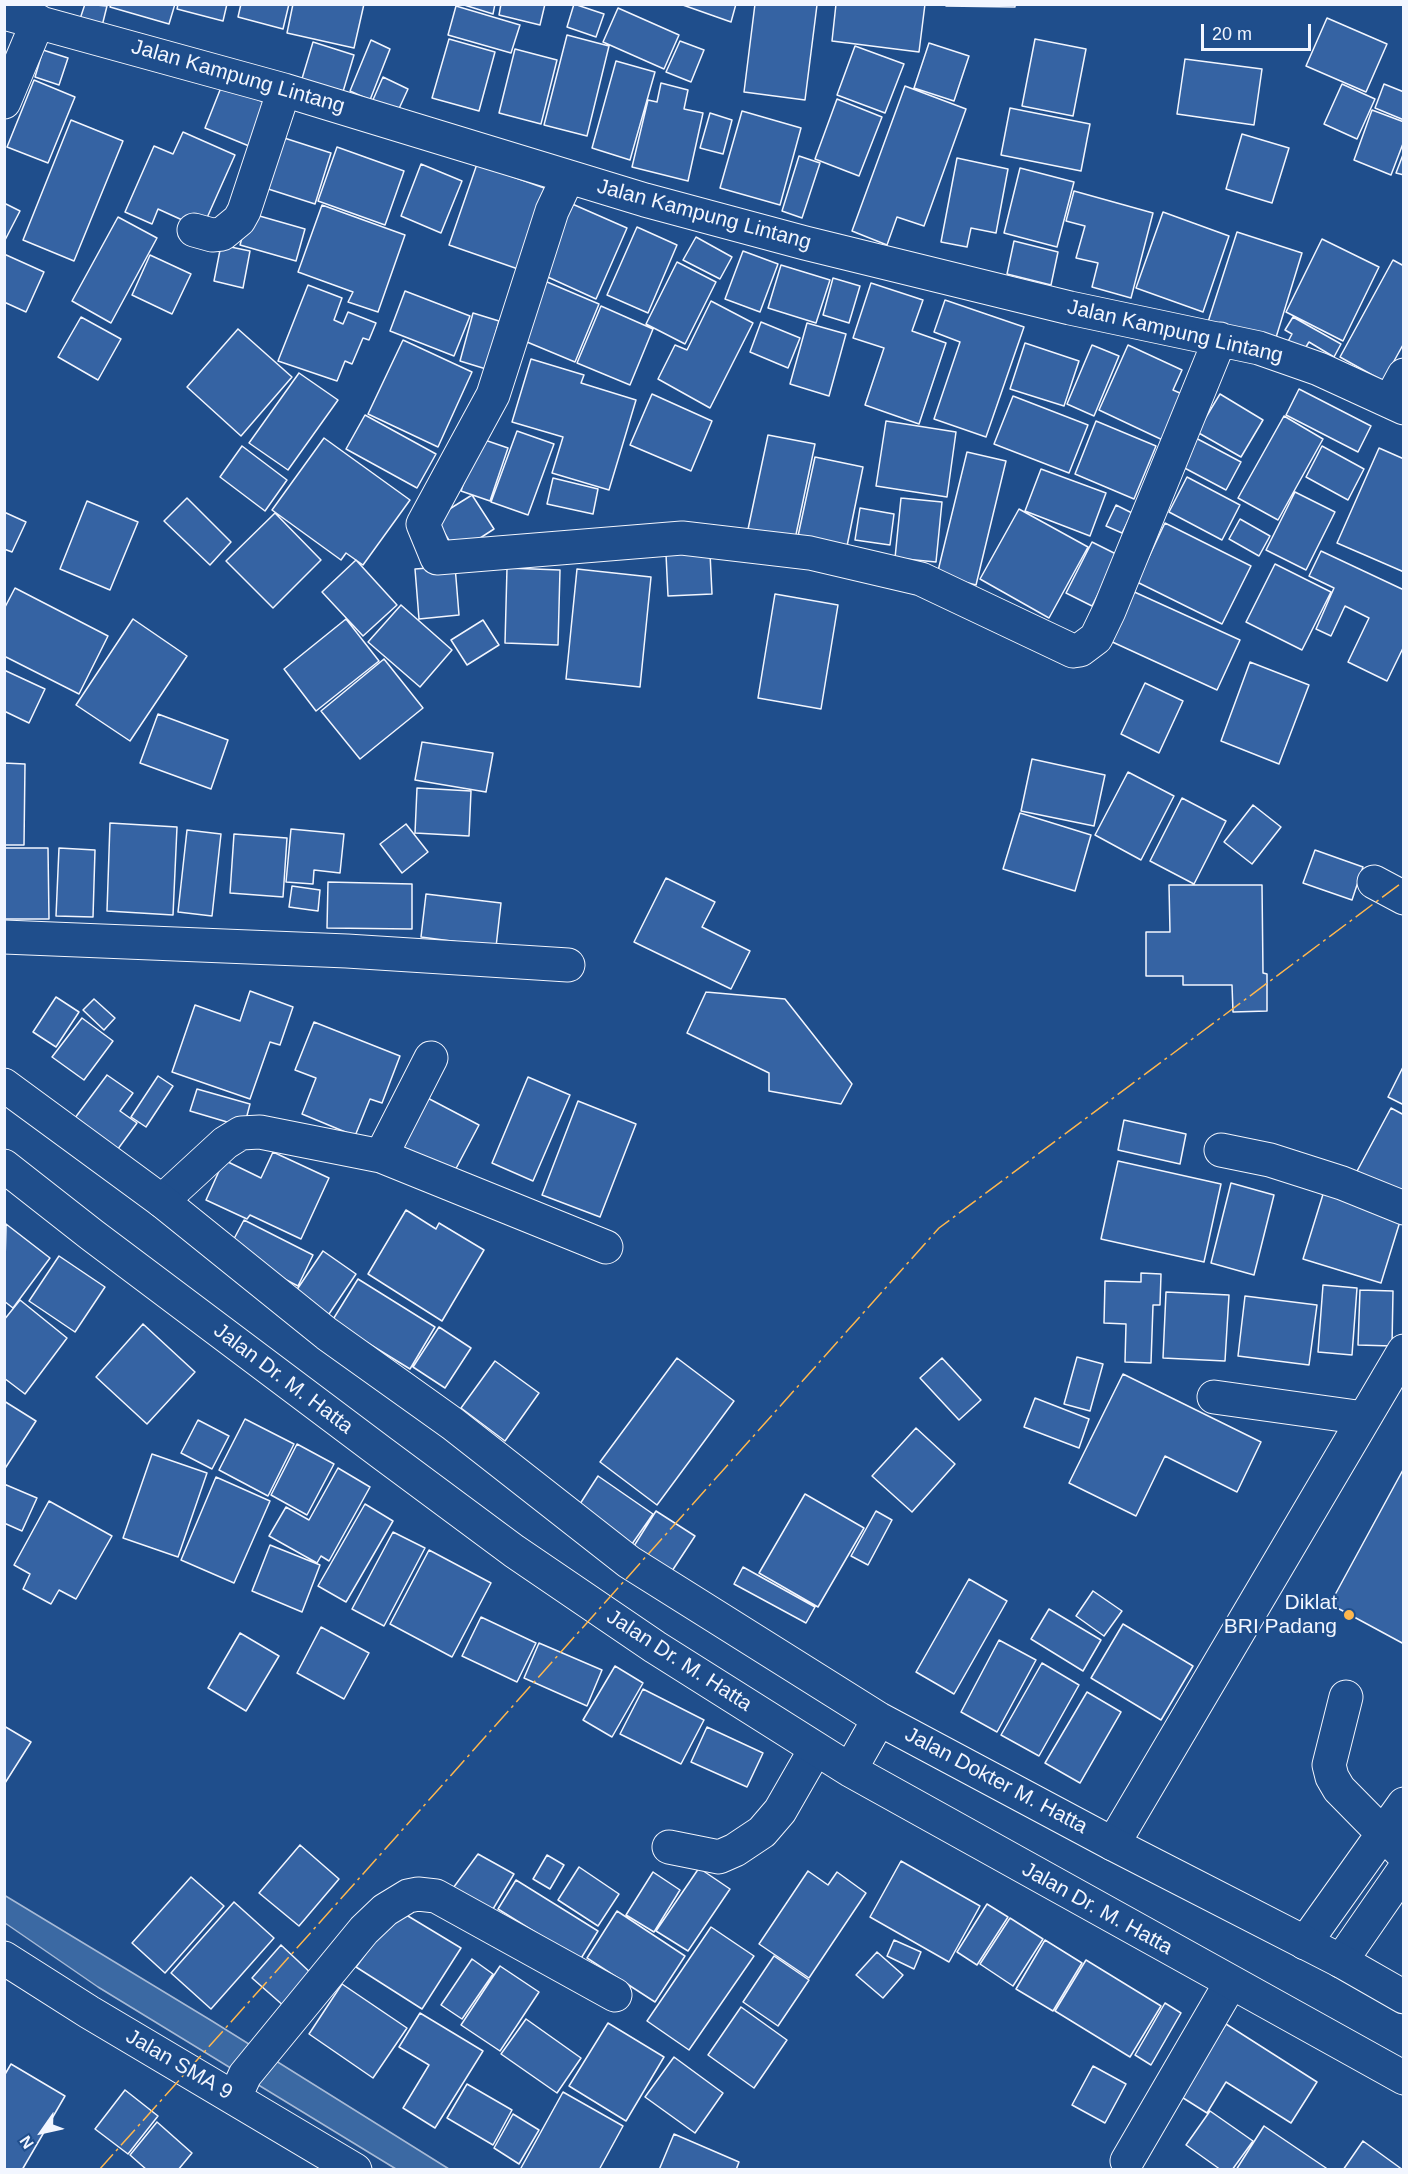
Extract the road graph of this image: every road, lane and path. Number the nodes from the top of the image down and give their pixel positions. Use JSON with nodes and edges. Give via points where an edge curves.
{"nodes":[{"id":1,"x":4,"y":13,"type":"edge"},
{"id":2,"x":38,"y":21,"type":"junction"},
{"id":3,"x":284,"y":90,"type":"junction"},
{"id":4,"x":4,"y":102,"type":"edge"},
{"id":5,"x":568,"y":177,"type":"junction"},
{"id":6,"x":194,"y":230,"type":"dead end"},
{"id":7,"x":1220,"y":339,"type":"junction"},
{"id":8,"x":1399,"y":395,"type":"edge"},
{"id":9,"x":1374,"y":882,"type":"dead end"},
{"id":10,"x":1404,"y":898,"type":"edge"},
{"id":11,"x":4,"y":937,"type":"edge"},
{"id":12,"x":568,"y":965,"type":"dead end"},
{"id":13,"x":431,"y":1058,"type":"dead end"},
{"id":14,"x":4,"y":1084,"type":"edge"},
{"id":15,"x":1221,"y":1150,"type":"dead end"},
{"id":16,"x":381,"y":1156,"type":"junction"},
{"id":17,"x":4,"y":1166,"type":"edge"},
{"id":18,"x":162,"y":1201,"type":"junction"},
{"id":19,"x":1404,"y":1208,"type":"edge"},
{"id":20,"x":606,"y":1247,"type":"dead end"},
{"id":21,"x":1404,"y":1351,"type":"edge"},
{"id":22,"x":1214,"y":1397,"type":"dead end"},
{"id":23,"x":1364,"y":1418,"type":"junction"},
{"id":24,"x":1346,"y":1697,"type":"dead end"},
{"id":25,"x":879,"y":1719,"type":"junction"},
{"id":26,"x":815,"y":1750,"type":"junction"},
{"id":27,"x":850,"y":1770,"type":"junction"},
{"id":28,"x":1404,"y":1804,"type":"edge"},
{"id":29,"x":1113,"y":1844,"type":"junction"},
{"id":30,"x":1393,"y":1845,"type":"edge"},
{"id":31,"x":669,"y":1847,"type":"dead end"},
{"id":32,"x":1404,"y":1870,"type":"edge"},
{"id":33,"x":1305,"y":1942,"type":"junction"},
{"id":34,"x":4,"y":1958,"type":"edge"},
{"id":35,"x":1341,"y":1961,"type":"junction"},
{"id":36,"x":1230,"y":1984,"type":"junction"},
{"id":37,"x":615,"y":1995,"type":"dead end"},
{"id":38,"x":1404,"y":1997,"type":"edge"},
{"id":39,"x":247,"y":2076,"type":"junction"},
{"id":40,"x":1404,"y":2078,"type":"edge"},
{"id":41,"x":1127,"y":2161,"type":"dead end"},
{"id":42,"x":355,"y":2169,"type":"edge"}],
"edges":[{"from":1,"to":2,"type":"street","name":"Jalan Kampung Lintang"},
{"from":2,"to":3,"type":"street","name":"Jalan Kampung Lintang"},
{"from":2,"to":4,"type":"street"},
{"from":3,"to":5,"type":"street","name":"Jalan Kampung Lintang"},
{"from":3,"to":6,"type":"street","via":[[238,220],[222,234]]},
{"from":5,"to":7,"type":"street","name":"Jalan Kampung Lintang","via":[[917,272]]},
{"from":5,"to":7,"type":"street","via":[[552,211],[493,395],[423,524],[437,558],[682,538],[810,553],[921,579],[1073,651],[1080,650],[1096,638],[1109,611]]},
{"from":7,"to":8,"type":"street","name":"Jalan Kampung Lintang","via":[[1259,348]]},
{"from":9,"to":10,"type":"street"},
{"from":11,"to":12,"type":"street","via":[[335,950]]},
{"from":13,"to":16,"type":"street"},
{"from":14,"to":18,"type":"street"},
{"from":15,"to":19,"type":"street","via":[[1342,1183]]},
{"from":16,"to":18,"type":"street","via":[[260,1132],[242,1133],[225,1143]]},
{"from":16,"to":20,"type":"street"},
{"from":17,"to":26,"type":"street","name":"Jalan Dr. M. Hatta","via":[[514,1551]]},
{"from":18,"to":25,"type":"street","via":[[327,1334],[453,1424],[629,1562]]},
{"from":21,"to":23,"type":"street"},
{"from":22,"to":23,"type":"street"},
{"from":23,"to":29,"type":"street"},
{"from":24,"to":30,"type":"street","via":[[1329,1765],[1332,1778]]},
{"from":25,"to":27,"type":"street"},
{"from":25,"to":29,"type":"street","name":"Jalan Dokter M. Hatta"},
{"from":26,"to":27,"type":"street","name":"Jalan Dr. M. Hatta"},
{"from":26,"to":31,"type":"street","via":[[780,1811],[762,1832],[735,1850],[719,1857]]},
{"from":27,"to":36,"type":"street","name":"Jalan Dr. M. Hatta"},
{"from":28,"to":30,"type":"street"},
{"from":29,"to":33,"type":"street"},
{"from":30,"to":33,"type":"street"},
{"from":32,"to":35,"type":"street"},
{"from":33,"to":35,"type":"street"},
{"from":34,"to":39,"type":"street","name":"Jalan SMA 9","via":[[88,2012]]},
{"from":35,"to":38,"type":"street"},
{"from":36,"to":40,"type":"street","name":"Jalan Dr. M. Hatta"},
{"from":36,"to":41,"type":"street"},
{"from":37,"to":39,"type":"street","via":[[436,1896],[408,1896],[364,1930]]},
{"from":39,"to":42,"type":"street","name":"Jalan SMA 9"}]}
